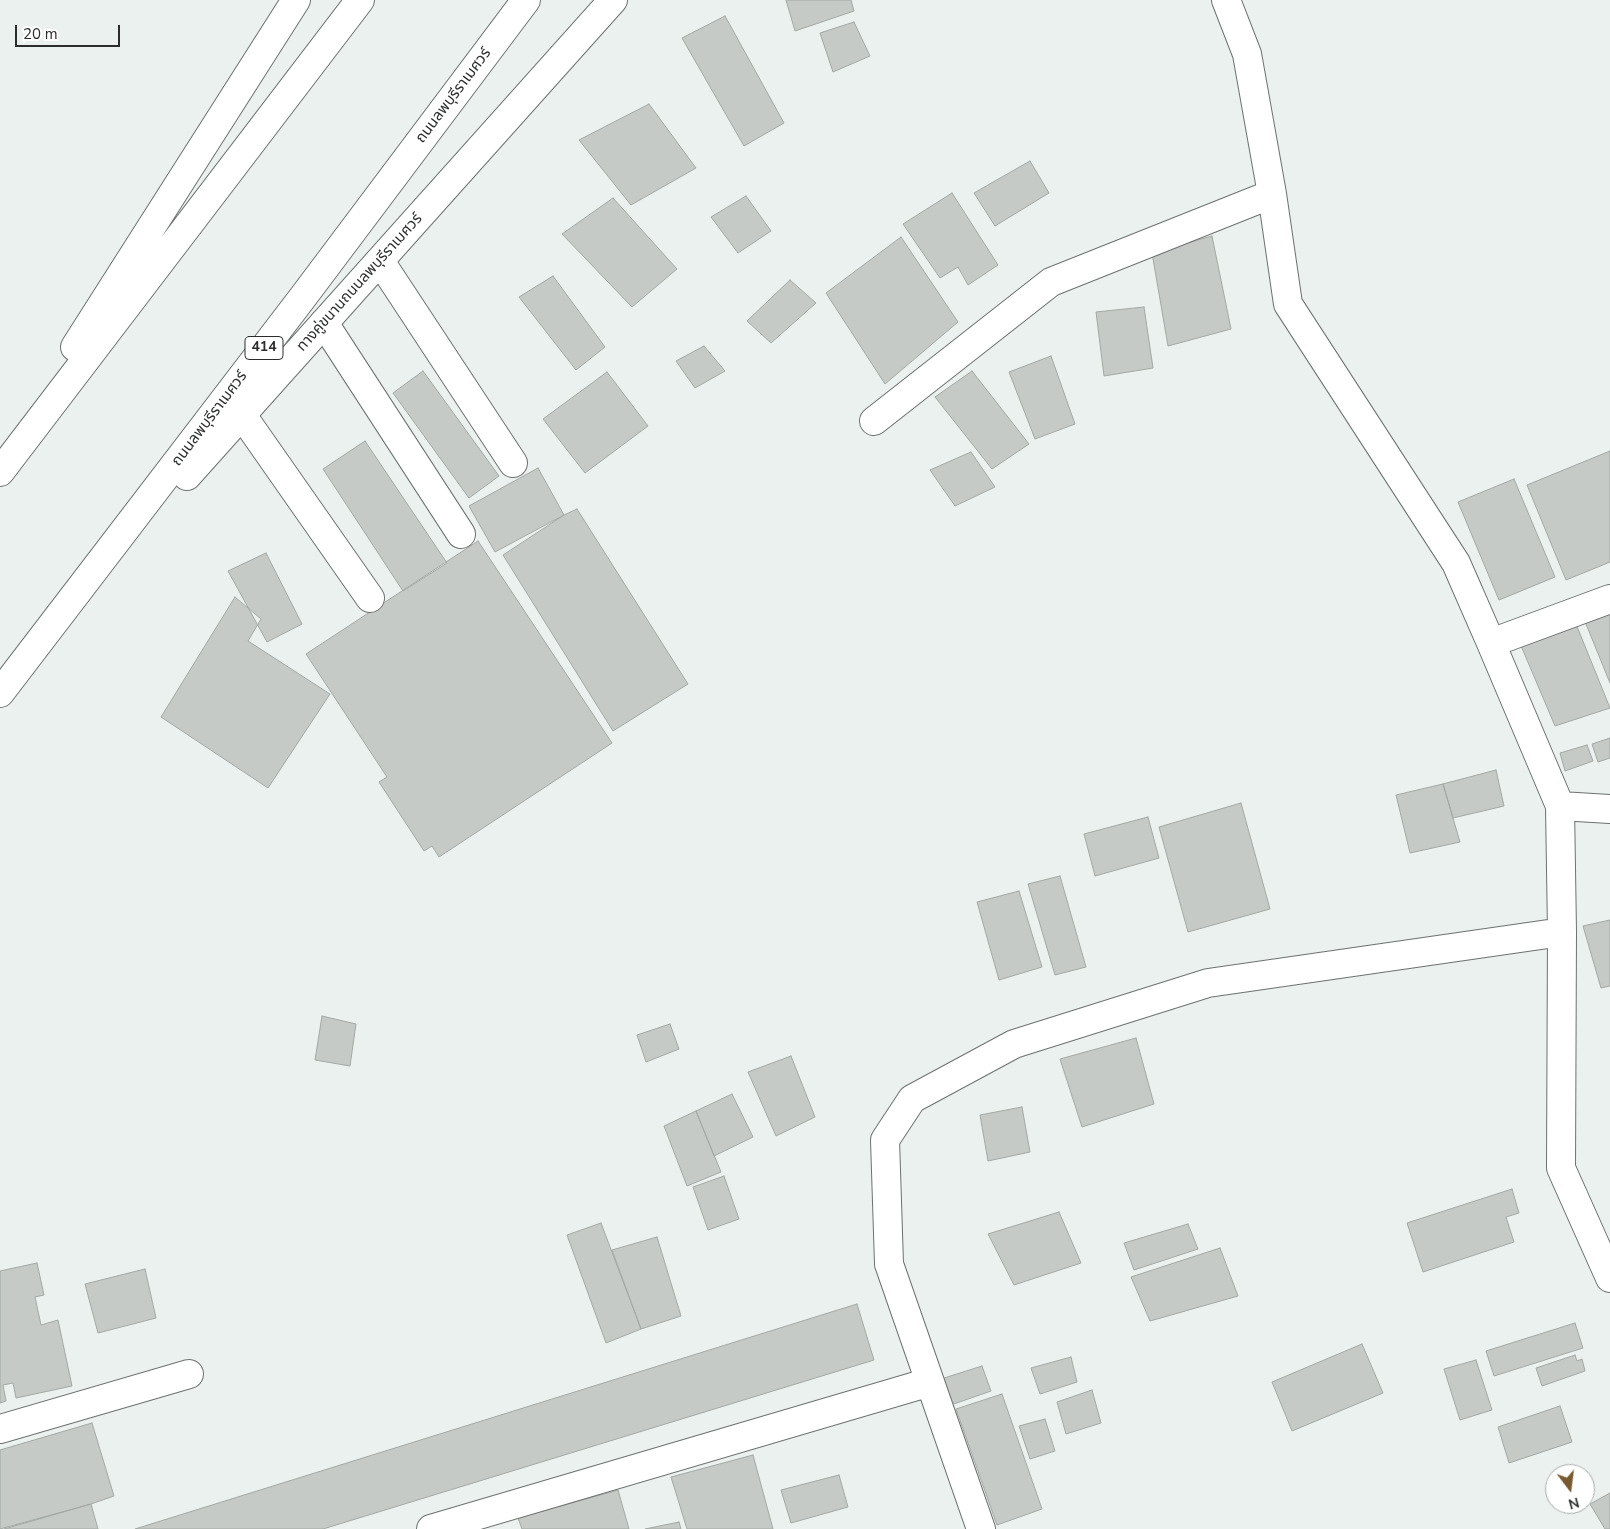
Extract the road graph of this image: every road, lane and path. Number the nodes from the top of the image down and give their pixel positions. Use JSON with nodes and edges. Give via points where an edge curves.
{"nodes":[{"id":1,"x":296,"y":0,"type":"edge"},
{"id":2,"x":360,"y":0,"type":"edge"},
{"id":3,"x":526,"y":0,"type":"edge"},
{"id":4,"x":613,"y":0,"type":"edge"},
{"id":5,"x":1226,"y":0,"type":"edge"},
{"id":6,"x":1272,"y":194,"type":"junction"},
{"id":7,"x":380,"y":261,"type":"junction"},
{"id":8,"x":324,"y":323,"type":"junction"},
{"id":9,"x":242,"y":414,"type":"junction"},
{"id":10,"x":874,"y":422,"type":"dead end"},
{"id":11,"x":513,"y":463,"type":"dead end"},
{"id":12,"x":0,"y":464,"type":"edge"},
{"id":13,"x":0,"y":472,"type":"edge"},
{"id":14,"x":461,"y":534,"type":"dead end"},
{"id":15,"x":370,"y":598,"type":"dead end"},
{"id":16,"x":1610,"y":599,"type":"edge"},
{"id":17,"x":48,"y":632,"type":"junction"},
{"id":18,"x":1491,"y":643,"type":"junction"},
{"id":19,"x":0,"y":694,"type":"edge"},
{"id":20,"x":1560,"y":806,"type":"junction"},
{"id":21,"x":1610,"y":809,"type":"edge"},
{"id":22,"x":1562,"y":932,"type":"junction"},
{"id":23,"x":1610,"y":1278,"type":"edge"},
{"id":24,"x":189,"y":1374,"type":"dead end"},
{"id":25,"x":930,"y":1382,"type":"junction"},
{"id":26,"x":0,"y":1429,"type":"edge"},
{"id":27,"x":432,"y":1529,"type":"edge"},
{"id":28,"x":981,"y":1529,"type":"edge"}],
"edges":[{"from":1,"to":12,"type":"street"},
{"from":2,"to":13,"type":"street"},
{"from":3,"to":17,"type":"street","name":"ถนนลพบุรีราเมศวร์","number":"414"},
{"from":4,"to":7,"type":"street","name":"ทางคู่ขนานถนนลพบุรีราเมศวร์","number":"414"},
{"from":5,"to":6,"type":"street","via":[[1247,54]]},
{"from":6,"to":10,"type":"street","via":[[1050,282]]},
{"from":6,"to":18,"type":"street","via":[[1288,304],[1456,563]]},
{"from":7,"to":8,"type":"street","name":"ทางคู่ขนานถนนลพบุรีราเมศวร์","number":"414"},
{"from":7,"to":11,"type":"street"},
{"from":8,"to":9,"type":"street","name":"ทางคู่ขนานถนนลพบุรีราเมศวร์","number":"414"},
{"from":8,"to":14,"type":"street"},
{"from":9,"to":15,"type":"street"},
{"from":9,"to":17,"type":"street","name":"ทางคู่ขนานถนนลพบุรีราเมศวร์","number":"414"},
{"from":16,"to":18,"type":"street"},
{"from":17,"to":19,"type":"street","name":"ถนนลพบุรีราเมศวร์","number":"414"},
{"from":18,"to":20,"type":"street"},
{"from":20,"to":21,"type":"street"},
{"from":20,"to":22,"type":"street"},
{"from":22,"to":23,"type":"street","via":[[1561,1168]]},
{"from":22,"to":25,"type":"street","via":[[1208,983],[1014,1044],[912,1099],[885,1140],[889,1264]]},
{"from":24,"to":26,"type":"street"},
{"from":25,"to":27,"type":"street"},
{"from":25,"to":28,"type":"street"}]}
